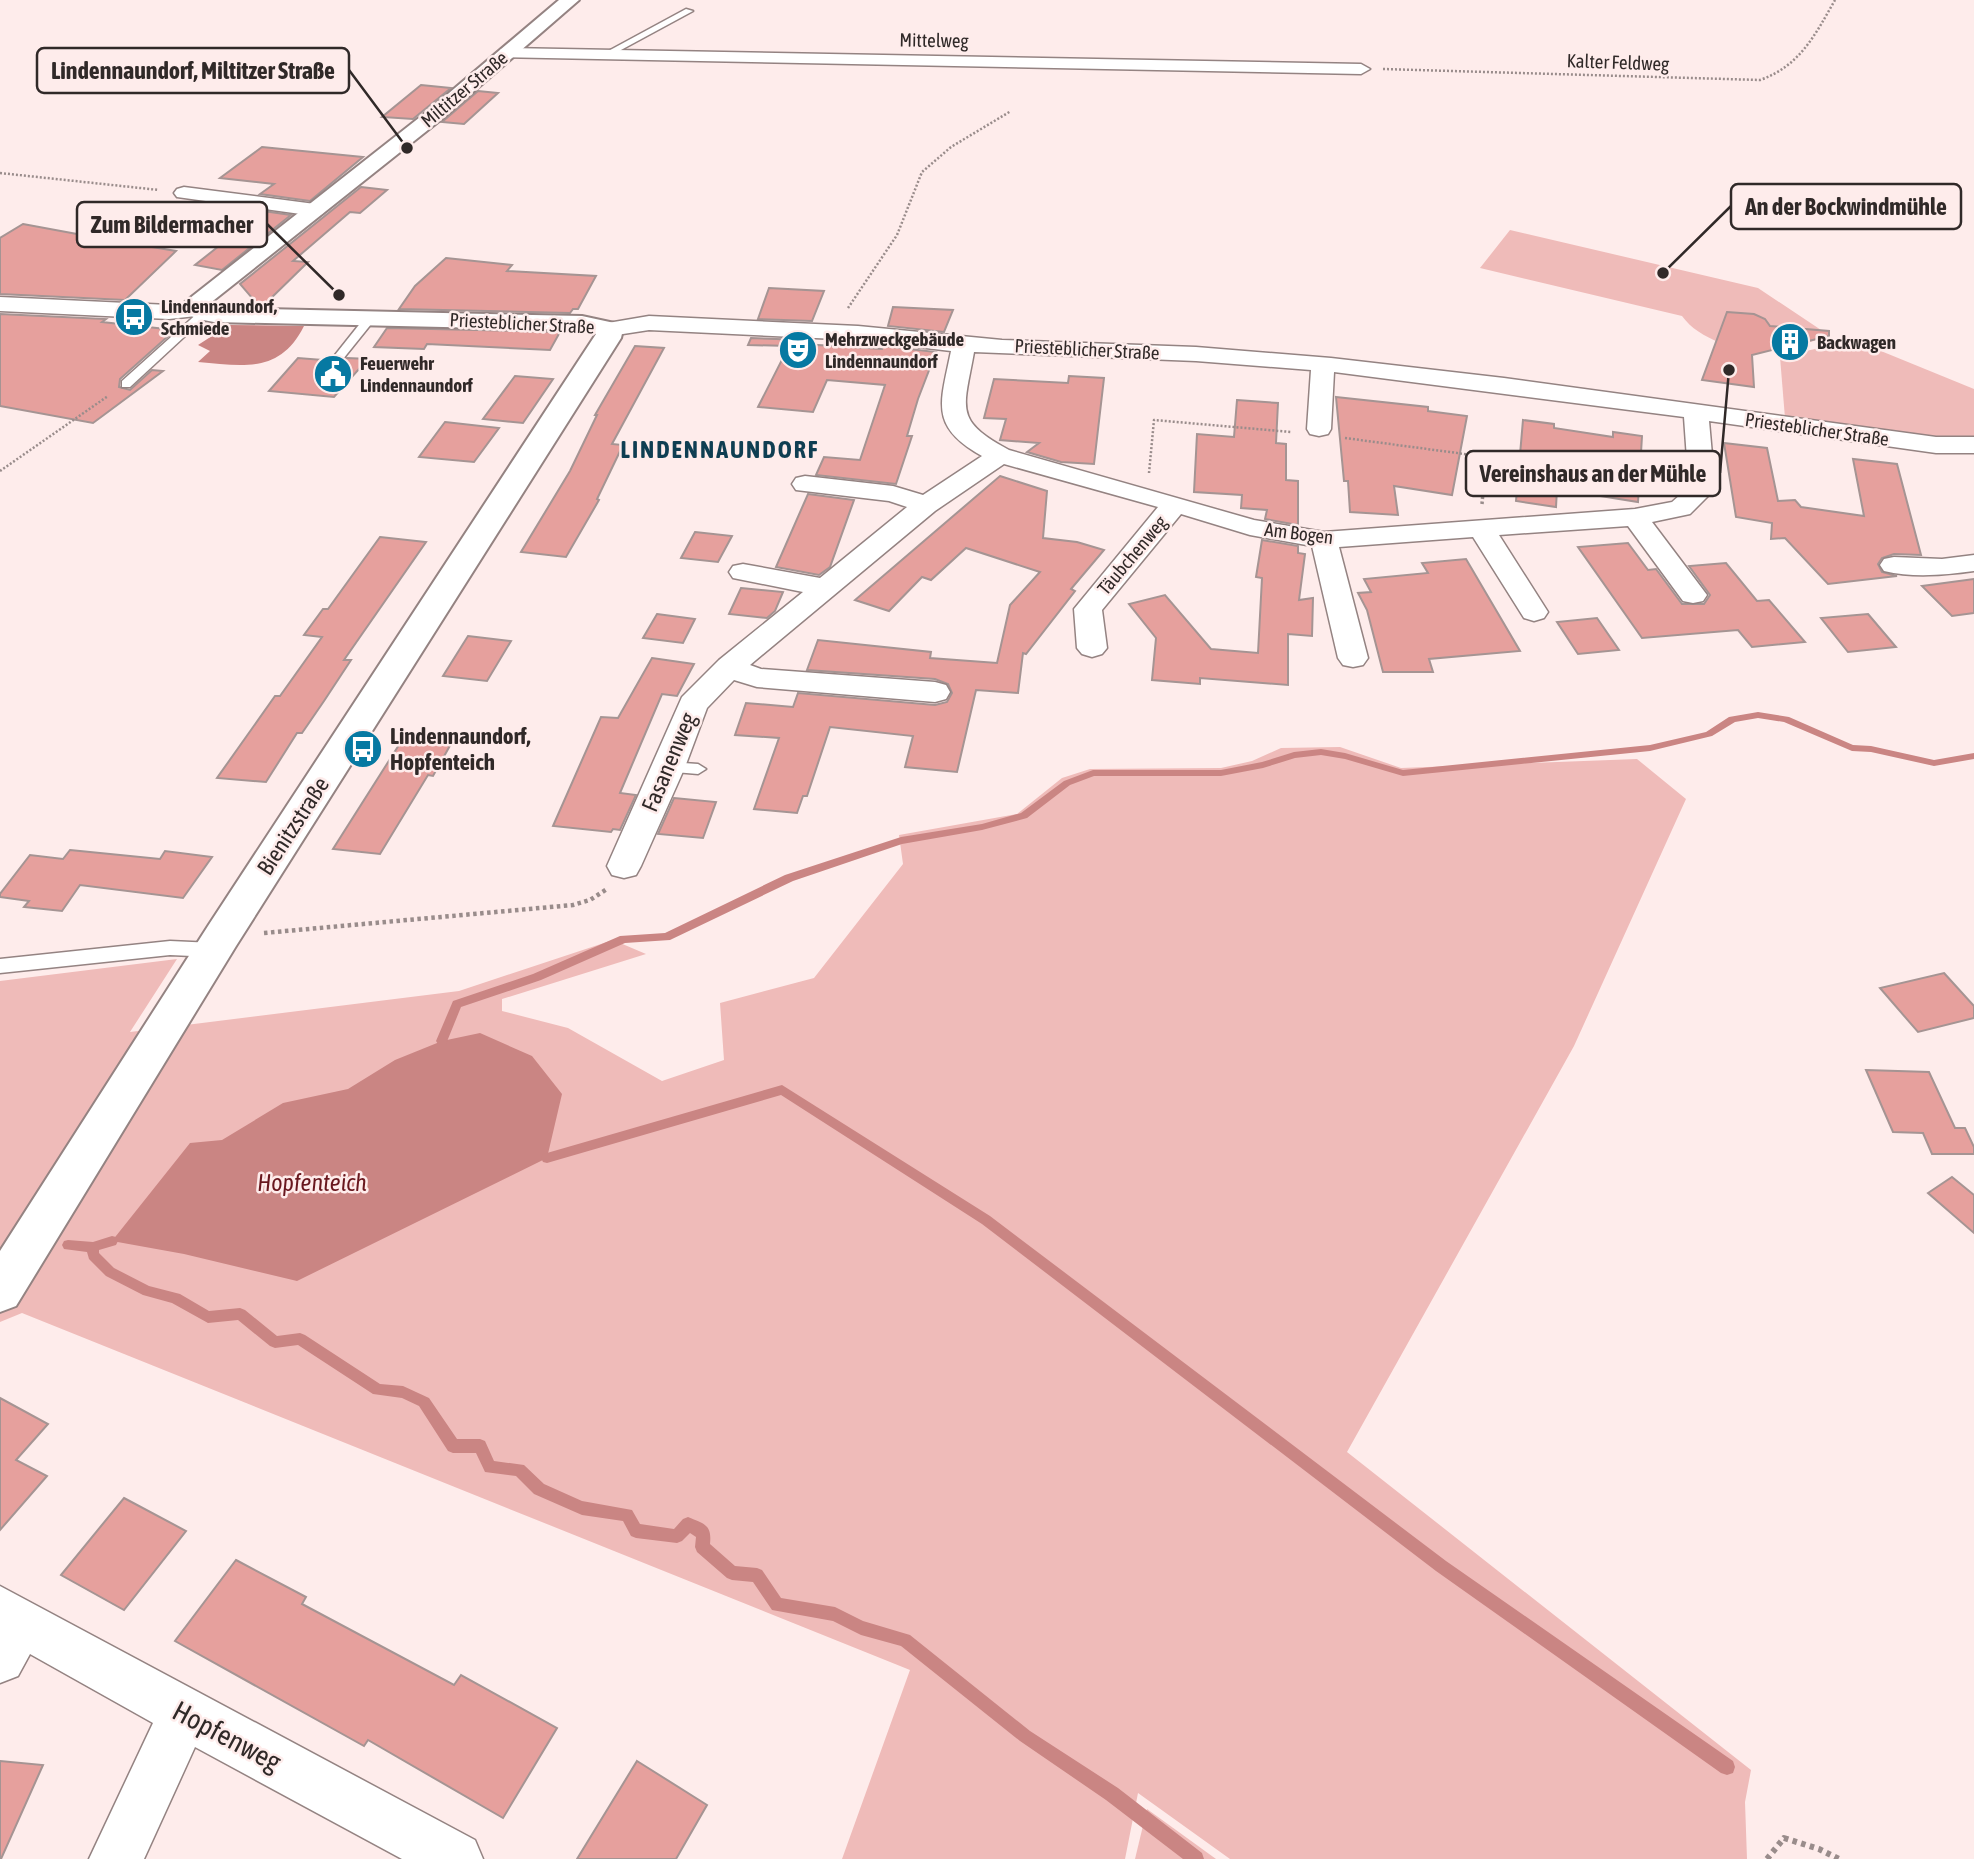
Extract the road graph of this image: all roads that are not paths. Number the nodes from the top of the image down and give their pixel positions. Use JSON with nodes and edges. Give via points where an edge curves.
{"nodes":[{"id":1,"x":570,"y":0,"type":"edge"},
{"id":2,"x":690,"y":11,"type":"dead end"},
{"id":3,"x":507,"y":53,"type":"junction"},
{"id":4,"x":605,"y":55,"type":"junction"},
{"id":5,"x":1361,"y":69,"type":"road end"},
{"id":6,"x":184,"y":193,"type":"road end"},
{"id":7,"x":315,"y":210,"type":"junction"},
{"id":8,"x":0,"y":304,"type":"edge"},
{"id":9,"x":201,"y":312,"type":"junction"},
{"id":10,"x":370,"y":318,"type":"junction"},
{"id":11,"x":610,"y":328,"type":"junction"},
{"id":12,"x":964,"y":343,"type":"junction"},
{"id":13,"x":339,"y":357,"type":"dead end"},
{"id":14,"x":1323,"y":365,"type":"junction"},
{"id":15,"x":126,"y":384,"type":"road end"},
{"id":16,"x":1696,"y":413,"type":"junction"},
{"id":17,"x":1319,"y":429,"type":"dead end"},
{"id":18,"x":1974,"y":445,"type":"edge"},
{"id":19,"x":1000,"y":454,"type":"junction"},
{"id":20,"x":805,"y":484,"type":"dead end"},
{"id":21,"x":1175,"y":504,"type":"junction"},
{"id":22,"x":926,"y":505,"type":"junction"},
{"id":23,"x":1635,"y":517,"type":"junction"},
{"id":24,"x":1482,"y":529,"type":"junction"},
{"id":25,"x":1324,"y":540,"type":"junction"},
{"id":26,"x":1974,"y":563,"type":"edge"},
{"id":27,"x":1894,"y":565,"type":"dead end"},
{"id":28,"x":743,"y":572,"type":"dead end"},
{"id":29,"x":826,"y":588,"type":"junction"},
{"id":30,"x":1693,"y":595,"type":"dead end"},
{"id":31,"x":1534,"y":612,"type":"dead end"},
{"id":32,"x":1092,"y":648,"type":"dead end"},
{"id":33,"x":1353,"y":658,"type":"dead end"},
{"id":34,"x":729,"y":667,"type":"junction"},
{"id":35,"x":934,"y":692,"type":"dead end"},
{"id":36,"x":669,"y":767,"type":"junction"},
{"id":37,"x":698,"y":769,"type":"dead end"},
{"id":38,"x":624,"y":866,"type":"road end"},
{"id":39,"x":218,"y":943,"type":"junction"},
{"id":40,"x":0,"y":966,"type":"edge"},
{"id":41,"x":0,"y":1291,"type":"edge"},
{"id":42,"x":7,"y":1630,"type":"edge"},
{"id":43,"x":184,"y":1713,"type":"junction"},
{"id":44,"x":116,"y":1859,"type":"edge"},
{"id":45,"x":456,"y":1859,"type":"edge"}],
"edges":[{"from":1,"to":3,"type":"street","name":"Miltitzer Straße"},
{"from":2,"to":4,"type":"lane"},
{"from":3,"to":4,"type":"street","name":"Mittelweg"},
{"from":3,"to":7,"type":"street","name":"Miltitzer Straße"},
{"from":4,"to":5,"type":"street","name":"Mittelweg"},
{"from":6,"to":7,"type":"street"},
{"from":7,"to":9,"type":"street","name":"Miltitzer Straße","via":[[197,302]]},
{"from":8,"to":9,"type":"street"},
{"from":9,"to":10,"type":"street","name":"Priesteblicher Straße"},
{"from":9,"to":15,"type":"lane"},
{"from":10,"to":11,"type":"street","name":"Priesteblicher Straße","via":[[582,323]]},
{"from":10,"to":13,"type":"lane"},
{"from":11,"to":12,"type":"street","name":"Priesteblicher Straße","via":[[649,323]]},
{"from":11,"to":39,"type":"street","name":"Bienitzstraße","via":[[608,338]]},
{"from":12,"to":14,"type":"street","name":"Priesteblicher Straße","via":[[1243,356]]},
{"from":12,"to":19,"type":"street","name":"Am Bogen","via":[[953,403],[956,422],[972,440]]},
{"from":14,"to":16,"type":"street","name":"Priesteblicher Straße"},
{"from":14,"to":17,"type":"street"},
{"from":16,"to":18,"type":"street","name":"Priesteblicher Straße","via":[[1936,445]]},
{"from":16,"to":23,"type":"street","name":"Am Bogen","via":[[1702,489],[1681,508]]},
{"from":19,"to":21,"type":"street","name":"Am Bogen"},
{"from":19,"to":22,"type":"street","name":"Fasanenweg"},
{"from":20,"to":22,"type":"street","via":[[892,494]]},
{"from":21,"to":25,"type":"street","name":"Am Bogen","via":[[1250,527]]},
{"from":21,"to":32,"type":"street","name":"Täubchenweg","via":[[1088,609]]},
{"from":22,"to":29,"type":"street","name":"Fasanenweg"},
{"from":23,"to":24,"type":"street","name":"Am Bogen"},
{"from":23,"to":30,"type":"street"},
{"from":24,"to":25,"type":"street","name":"Am Bogen"},
{"from":24,"to":31,"type":"street"},
{"from":25,"to":33,"type":"street"},
{"from":26,"to":27,"type":"street"},
{"from":28,"to":29,"type":"street"},
{"from":29,"to":34,"type":"street","name":"Fasanenweg"},
{"from":34,"to":35,"type":"street","via":[[757,678]]},
{"from":34,"to":36,"type":"street","name":"Fasanenweg","via":[[693,704]]},
{"from":36,"to":37,"type":"lane"},
{"from":36,"to":38,"type":"street","name":"Fasanenweg"},
{"from":39,"to":40,"type":"lane"},
{"from":39,"to":41,"type":"street","name":"Bienitzstraße"},
{"from":42,"to":43,"type":"street","name":"Hopfenweg"},
{"from":43,"to":44,"type":"street"},
{"from":43,"to":45,"type":"street","name":"Hopfenweg"}]}
